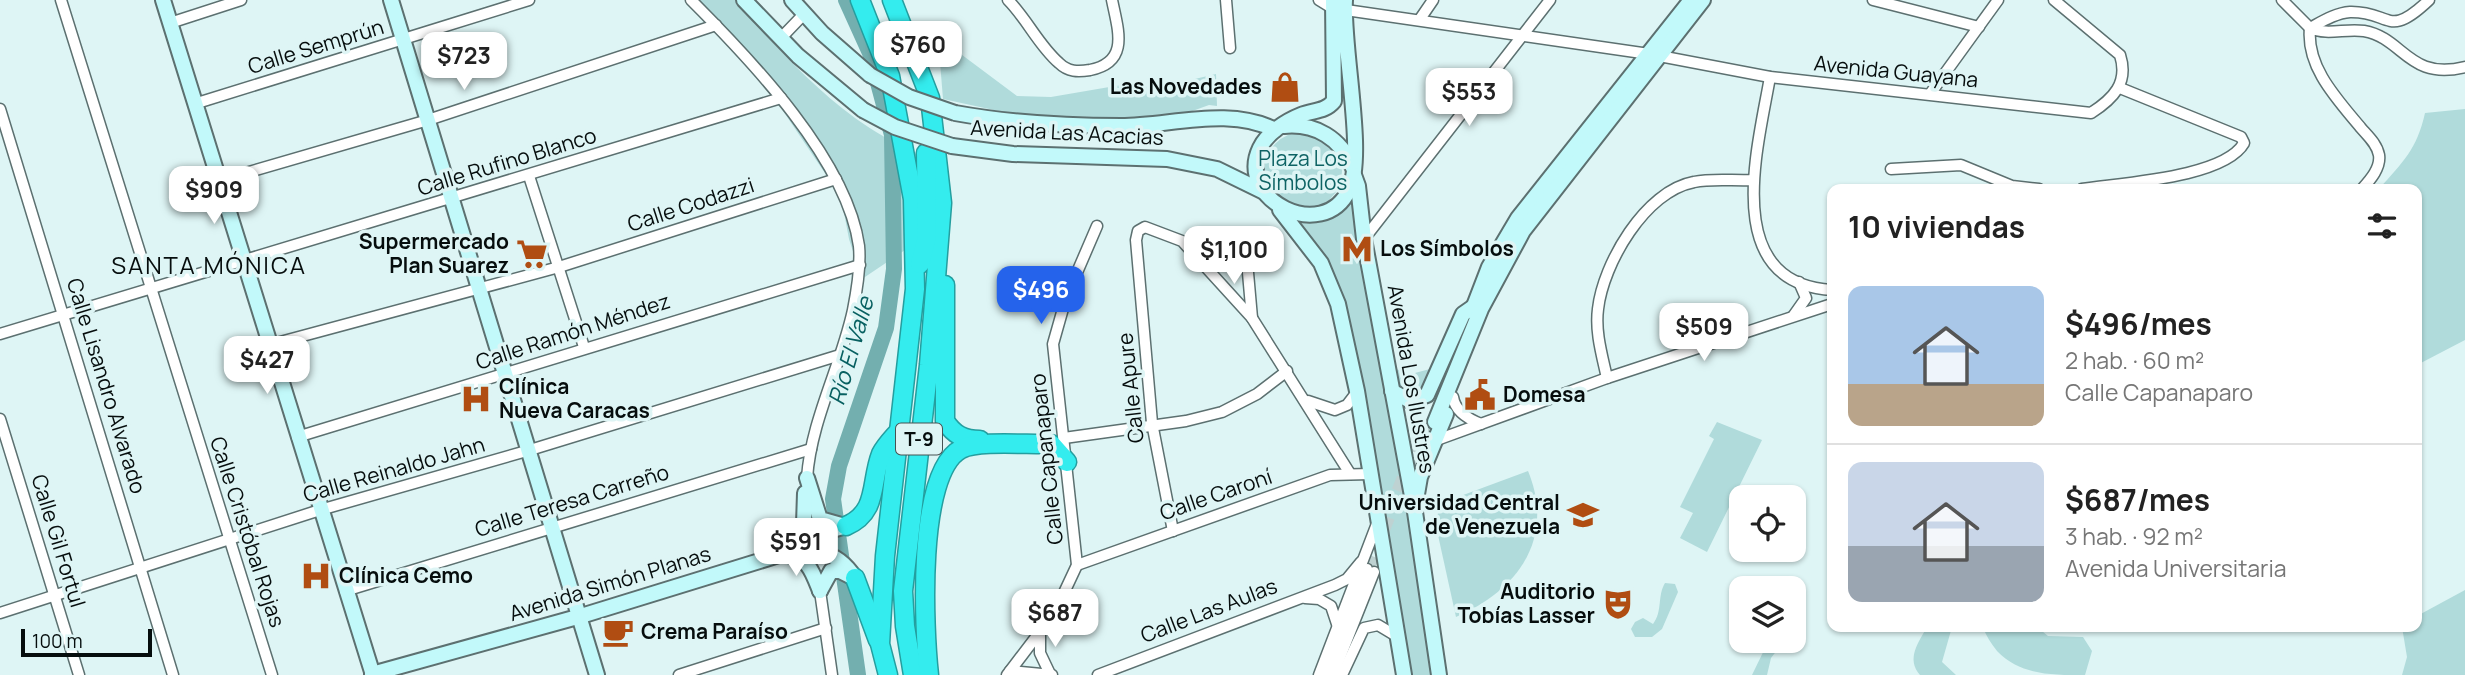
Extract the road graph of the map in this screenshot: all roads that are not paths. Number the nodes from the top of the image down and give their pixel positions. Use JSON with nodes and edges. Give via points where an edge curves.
{"nodes":[{"id":1,"x":61,"y":0,"type":"edge"},
{"id":2,"x":163,"y":0,"type":"edge"},
{"id":3,"x":241,"y":0,"type":"edge"},
{"id":4,"x":391,"y":0,"type":"edge"},
{"id":5,"x":529,"y":0,"type":"edge"},
{"id":6,"x":691,"y":0,"type":"edge"},
{"id":7,"x":744,"y":0,"type":"edge"},
{"id":8,"x":792,"y":0,"type":"edge"},
{"id":9,"x":860,"y":0,"type":"edge"},
{"id":10,"x":880,"y":0,"type":"edge"},
{"id":11,"x":892,"y":0,"type":"edge"},
{"id":12,"x":1008,"y":0,"type":"edge"},
{"id":13,"x":1112,"y":0,"type":"edge"},
{"id":14,"x":1226,"y":0,"type":"edge"},
{"id":15,"x":1433,"y":0,"type":"edge"},
{"id":16,"x":1550,"y":0,"type":"edge"},
{"id":17,"x":1690,"y":0,"type":"edge"},
{"id":18,"x":1703,"y":0,"type":"edge"},
{"id":19,"x":1872,"y":0,"type":"edge"},
{"id":20,"x":1998,"y":0,"type":"edge"},
{"id":21,"x":2054,"y":0,"type":"edge"},
{"id":22,"x":2282,"y":0,"type":"edge"},
{"id":23,"x":2429,"y":0,"type":"edge"},
{"id":24,"x":1335,"y":3,"type":"edge"},
{"id":25,"x":804,"y":14,"type":"junction"},
{"id":26,"x":1420,"y":19,"type":"junction"},
{"id":27,"x":170,"y":23,"type":"junction"},
{"id":28,"x":716,"y":25,"type":"junction"},
{"id":29,"x":1979,"y":27,"type":"junction"},
{"id":30,"x":2310,"y":28,"type":"junction"},
{"id":31,"x":1521,"y":36,"type":"junction"},
{"id":32,"x":780,"y":38,"type":"junction"},
{"id":33,"x":404,"y":40,"type":"junction"},
{"id":34,"x":1230,"y":48,"type":"dead end"},
{"id":35,"x":1654,"y":55,"type":"junction"},
{"id":36,"x":2465,"y":67,"type":"edge"},
{"id":37,"x":1770,"y":77,"type":"junction"},
{"id":38,"x":2120,"y":88,"type":"junction"},
{"id":39,"x":1930,"y":94,"type":"junction"},
{"id":40,"x":781,"y":98,"type":"junction"},
{"id":41,"x":194,"y":104,"type":"junction"},
{"id":42,"x":0,"y":109,"type":"edge"},
{"id":43,"x":428,"y":120,"type":"junction"},
{"id":44,"x":1278,"y":128,"type":"junction"},
{"id":45,"x":1891,"y":169,"type":"dead end"},
{"id":46,"x":1354,"y":172,"type":"junction"},
{"id":47,"x":528,"y":176,"type":"junction"},
{"id":48,"x":836,"y":179,"type":"junction"},
{"id":49,"x":1753,"y":180,"type":"junction"},
{"id":50,"x":218,"y":181,"type":"junction"},
{"id":51,"x":2007,"y":184,"type":"edge"},
{"id":52,"x":2113,"y":184,"type":"edge"},
{"id":53,"x":2367,"y":184,"type":"edge"},
{"id":54,"x":1265,"y":193,"type":"junction"},
{"id":55,"x":452,"y":200,"type":"junction"},
{"id":56,"x":942,"y":203,"type":"junction"},
{"id":57,"x":1276,"y":203,"type":"junction"},
{"id":58,"x":1097,"y":226,"type":"dead end"},
{"id":59,"x":1364,"y":239,"type":"junction"},
{"id":60,"x":1246,"y":250,"type":"dead end"},
{"id":61,"x":244,"y":261,"type":"junction"},
{"id":62,"x":860,"y":265,"type":"junction"},
{"id":63,"x":559,"y":267,"type":"junction"},
{"id":64,"x":1795,"y":279,"type":"junction"},
{"id":65,"x":479,"y":288,"type":"junction"},
{"id":66,"x":150,"y":289,"type":"junction"},
{"id":67,"x":915,"y":289,"type":"junction"},
{"id":68,"x":1827,"y":289,"type":"edge"},
{"id":69,"x":1827,"y":306,"type":"edge"},
{"id":70,"x":1477,"y":308,"type":"junction"},
{"id":71,"x":65,"y":315,"type":"junction"},
{"id":72,"x":1252,"y":318,"type":"junction"},
{"id":73,"x":1791,"y":318,"type":"junction"},
{"id":74,"x":0,"y":334,"type":"edge"},
{"id":75,"x":269,"y":345,"type":"junction"},
{"id":76,"x":584,"y":347,"type":"junction"},
{"id":77,"x":840,"y":355,"type":"junction"},
{"id":78,"x":1287,"y":371,"type":"junction"},
{"id":79,"x":506,"y":374,"type":"junction"},
{"id":80,"x":1607,"y":378,"type":"junction"},
{"id":81,"x":1357,"y":391,"type":"junction"},
{"id":82,"x":1392,"y":391,"type":"junction"},
{"id":83,"x":1453,"y":397,"type":"junction"},
{"id":84,"x":1305,"y":399,"type":"junction"},
{"id":85,"x":0,"y":419,"type":"edge"},
{"id":86,"x":1432,"y":420,"type":"tunnel mouth"},
{"id":87,"x":1152,"y":423,"type":"junction"},
{"id":88,"x":1481,"y":424,"type":"junction"},
{"id":89,"x":898,"y":432,"type":"junction"},
{"id":90,"x":297,"y":436,"type":"junction"},
{"id":91,"x":1064,"y":438,"type":"junction"},
{"id":92,"x":1434,"y":442,"type":"junction"},
{"id":93,"x":811,"y":449,"type":"junction"},
{"id":94,"x":530,"y":450,"type":"junction"},
{"id":95,"x":1067,"y":462,"type":"junction"},
{"id":96,"x":1349,"y":472,"type":"junction"},
{"id":97,"x":1370,"y":474,"type":"junction"},
{"id":98,"x":807,"y":478,"type":"junction"},
{"id":99,"x":320,"y":510,"type":"junction"},
{"id":100,"x":1415,"y":512,"type":"junction"},
{"id":101,"x":1378,"y":521,"type":"junction"},
{"id":102,"x":553,"y":526,"type":"junction"},
{"id":103,"x":846,"y":526,"type":"junction"},
{"id":104,"x":1173,"y":531,"type":"junction"},
{"id":105,"x":230,"y":541,"type":"junction"},
{"id":106,"x":791,"y":542,"type":"junction"},
{"id":107,"x":779,"y":555,"type":"junction"},
{"id":108,"x":1077,"y":565,"type":"junction"},
{"id":109,"x":141,"y":568,"type":"junction"},
{"id":110,"x":1368,"y":568,"type":"junction"},
{"id":111,"x":855,"y":578,"type":"junction"},
{"id":112,"x":345,"y":591,"type":"junction"},
{"id":113,"x":820,"y":591,"type":"junction"},
{"id":114,"x":55,"y":597,"type":"junction"},
{"id":115,"x":1294,"y":598,"type":"junction"},
{"id":116,"x":580,"y":612,"type":"junction"},
{"id":117,"x":0,"y":613,"type":"edge"},
{"id":118,"x":1337,"y":624,"type":"junction"},
{"id":119,"x":826,"y":628,"type":"junction"},
{"id":120,"x":1040,"y":631,"type":"junction"},
{"id":121,"x":1398,"y":637,"type":"junction"},
{"id":122,"x":880,"y":644,"type":"junction"},
{"id":123,"x":1009,"y":673,"type":"edge"},
{"id":124,"x":79,"y":675,"type":"edge"},
{"id":125,"x":173,"y":675,"type":"edge"},
{"id":126,"x":272,"y":675,"type":"edge"},
{"id":127,"x":371,"y":675,"type":"edge"},
{"id":128,"x":597,"y":675,"type":"edge"},
{"id":129,"x":679,"y":675,"type":"edge"},
{"id":130,"x":832,"y":675,"type":"edge"},
{"id":131,"x":887,"y":675,"type":"edge"},
{"id":132,"x":913,"y":675,"type":"edge"},
{"id":133,"x":929,"y":675,"type":"edge"},
{"id":134,"x":1051,"y":675,"type":"edge"},
{"id":135,"x":1098,"y":675,"type":"edge"},
{"id":136,"x":1316,"y":675,"type":"edge"},
{"id":137,"x":1325,"y":675,"type":"edge"},
{"id":138,"x":1333,"y":675,"type":"edge"},
{"id":139,"x":1342,"y":675,"type":"edge"},
{"id":140,"x":1404,"y":675,"type":"edge"},
{"id":141,"x":1439,"y":675,"type":"edge"}],
"edges":[{"from":1,"to":66,"type":"street","name":"Calle Cristóbal Rojas"},
{"from":2,"to":27,"type":"street"},
{"from":3,"to":27,"type":"street"},
{"from":4,"to":33,"type":"street"},
{"from":5,"to":33,"type":"street","name":"Calle Semprún"},
{"from":6,"to":28,"type":"street"},
{"from":7,"to":32,"type":"street","name":"Avenida Las Acacias"},
{"from":8,"to":25,"type":"street","name":"Avenida Las Acacias"},
{"from":9,"to":67,"type":"highway","number":"T-9","via":[[892,89],[913,199]]},
{"from":10,"to":67,"type":"highway","via":[[914,78],[922,113],[927,237]]},
{"from":11,"to":56,"type":"highway","number":"T-9","via":[[930,98]]},
{"from":12,"to":13,"type":"street","via":[[1060,65],[1075,71],[1103,67],[1115,55],[1119,36]]},
{"from":14,"to":34,"type":"street"},
{"from":15,"to":26,"type":"street"},
{"from":16,"to":31,"type":"street"},
{"from":17,"to":35,"type":"street"},
{"from":18,"to":35,"type":"street"},
{"from":19,"to":29,"type":"street"},
{"from":20,"to":29,"type":"street"},
{"from":21,"to":38,"type":"street","via":[[2120,55],[2124,67]]},
{"from":22,"to":30,"type":"street"},
{"from":23,"to":30,"type":"street","via":[[2402,21],[2352,12]]},
{"from":24,"to":26,"type":"street","name":"Avenida Guayana"},
{"from":24,"to":44,"type":"street","via":[[1334,101]]},
{"from":24,"to":46,"type":"street","name":"Avenida Los Ilustres"},
{"from":25,"to":32,"type":"street"},
{"from":25,"to":44,"type":"street","name":"Avenida Las Acacias","bridge":true,"via":[[870,75],[909,97],[955,113],[1080,125],[1248,120]]},
{"from":26,"to":31,"type":"street","name":"Avenida Guayana"},
{"from":27,"to":41,"type":"street"},
{"from":28,"to":40,"type":"street"},
{"from":28,"to":43,"type":"street"},
{"from":29,"to":39,"type":"street"},
{"from":30,"to":36,"type":"street","via":[[2320,33],[2365,31],[2412,62],[2446,70]]},
{"from":30,"to":53,"type":"street","via":[[2308,43],[2317,69],[2374,143],[2379,157]]},
{"from":31,"to":35,"type":"street","name":"Avenida Guayana"},
{"from":31,"to":59,"type":"street"},
{"from":32,"to":54,"type":"street","name":"Avenida Las Acacias","bridge":true,"via":[[819,76],[895,128],[952,146],[1013,154],[1167,159],[1217,169]]},
{"from":33,"to":41,"type":"street","name":"Calle Semprún"},
{"from":33,"to":43,"type":"street"},
{"from":35,"to":37,"type":"street","name":"Avenida Guayana"},
{"from":35,"to":70,"type":"street","via":[[1518,219],[1489,267]]},
{"from":37,"to":39,"type":"street","name":"Avenida Guayana"},
{"from":37,"to":49,"type":"street"},
{"from":38,"to":39,"type":"street","name":"Avenida Guayana","via":[[2091,113]]},
{"from":38,"to":52,"type":"street","via":[[2241,137],[2244,143],[2231,157],[2201,170]]},
{"from":40,"to":47,"type":"street","name":"Calle Rufino Blanco"},
{"from":40,"to":48,"type":"street"},
{"from":41,"to":50,"type":"street"},
{"from":42,"to":71,"type":"street","name":"Calle Lisandro Alvarado"},
{"from":43,"to":50,"type":"street"},
{"from":43,"to":55,"type":"street"},
{"from":44,"to":46,"type":"street","via":[[1302,125],[1327,135],[1346,153]]},
{"from":44,"to":54,"type":"street","via":[[1261,145],[1256,164]]},
{"from":45,"to":51,"type":"street","via":[[1961,165]]},
{"from":46,"to":57,"type":"street","via":[[1344,198],[1321,214],[1297,215]]},
{"from":46,"to":59,"type":"street","name":"Avenida Los Ilustres"},
{"from":47,"to":55,"type":"street","name":"Calle Rufino Blanco"},
{"from":47,"to":63,"type":"street"},
{"from":48,"to":62,"type":"street","via":[[850,207]]},
{"from":48,"to":63,"type":"street","name":"Calle Codazzi"},
{"from":49,"to":64,"type":"street","via":[[1757,235],[1771,259]]},
{"from":49,"to":80,"type":"street","via":[[1681,186],[1645,214],[1629,234],[1602,285],[1598,310]]},
{"from":50,"to":61,"type":"street"},
{"from":54,"to":57,"type":"street"},
{"from":55,"to":61,"type":"street","name":"Calle Rufino Blanco"},
{"from":55,"to":65,"type":"street"},
{"from":56,"to":91,"type":"highway","number":"T-9","via":[[945,421],[966,440]]},
{"from":56,"to":132,"type":"highway","number":"T-9","via":[[904,591]]},
{"from":57,"to":81,"type":"street","via":[[1315,253],[1330,282]]},
{"from":58,"to":91,"type":"street","name":"Calle Capanaparo","via":[[1066,298],[1053,344]]},
{"from":59,"to":82,"type":"street","name":"Avenida Los Ilustres"},
{"from":60,"to":72,"type":"street"},
{"from":61,"to":66,"type":"street","name":"Calle Rufino Blanco"},
{"from":61,"to":75,"type":"street"},
{"from":62,"to":76,"type":"street","name":"Calle Ramón Méndez"},
{"from":62,"to":77,"type":"street"},
{"from":63,"to":65,"type":"street","name":"Calle Codazzi"},
{"from":63,"to":76,"type":"street"},
{"from":64,"to":68,"type":"street"},
{"from":64,"to":73,"type":"street","via":[[1807,298]]},
{"from":65,"to":75,"type":"street"},
{"from":65,"to":79,"type":"street"},
{"from":66,"to":71,"type":"street","name":"Calle Rufino Blanco"},
{"from":66,"to":105,"type":"street","name":"Calle Cristóbal Rojas"},
{"from":67,"to":89,"type":"highway","number":"T-9"},
{"from":69,"to":73,"type":"street"},
{"from":70,"to":82,"type":"street","via":[[1463,314],[1427,395],[1410,401]]},
{"from":70,"to":83,"type":"street","via":[[1481,323]]},
{"from":70,"to":86,"type":"street"},
{"from":71,"to":74,"type":"street","name":"Calle Rufino Blanco"},
{"from":71,"to":109,"type":"street","name":"Calle Lisandro Alvarado"},
{"from":72,"to":78,"type":"street"},
{"from":72,"to":87,"type":"street","name":"Calle Apure","via":[[1182,241],[1145,227],[1138,231]]},
{"from":73,"to":80,"type":"street"},
{"from":75,"to":90,"type":"street"},
{"from":76,"to":79,"type":"street","name":"Calle Ramón Méndez"},
{"from":77,"to":93,"type":"street"},
{"from":77,"to":94,"type":"street","name":"Calle Reinaldo Jahn"},
{"from":78,"to":84,"type":"street"},
{"from":78,"to":87,"type":"street","via":[[1222,412]]},
{"from":79,"to":90,"type":"street","name":"Calle Ramón Méndez"},
{"from":79,"to":94,"type":"street"},
{"from":80,"to":88,"type":"street"},
{"from":81,"to":84,"type":"street","via":[[1347,405],[1335,411]]},
{"from":81,"to":97,"type":"street"},
{"from":82,"to":100,"type":"street","name":"Avenida Los Ilustres"},
{"from":83,"to":88,"type":"street","via":[[1462,414]]},
{"from":83,"to":92,"type":"street"},
{"from":84,"to":96,"type":"street"},
{"from":85,"to":114,"type":"street","name":"Calle Gil Fortul"},
{"from":87,"to":91,"type":"street"},
{"from":87,"to":104,"type":"street","name":"Calle Apure"},
{"from":88,"to":92,"type":"street"},
{"from":89,"to":103,"type":"highway","via":[[882,453],[868,508]]},
{"from":89,"to":122,"type":"highway","number":"T-9"},
{"from":90,"to":99,"type":"street"},
{"from":91,"to":95,"type":"street","name":"Calle Capanaparo"},
{"from":92,"to":100,"type":"street","via":[[1420,477]]},
{"from":93,"to":98,"type":"street"},
{"from":93,"to":102,"type":"street","name":"Calle Teresa Carreño"},
{"from":94,"to":99,"type":"street","name":"Calle Reinaldo Jahn"},
{"from":94,"to":102,"type":"street"},
{"from":95,"to":108,"type":"street","name":"Calle Capanaparo"},
{"from":95,"to":133,"type":"highway","via":[[1051,444],[971,446],[946,464],[930,518],[926,558]]},
{"from":96,"to":97,"type":"street","name":"Calle Caroní"},
{"from":96,"to":104,"type":"street","name":"Calle Caroní"},
{"from":97,"to":101,"type":"street"},
{"from":98,"to":103,"type":"street","via":[[820,519]]},
{"from":98,"to":106,"type":"street","via":[[804,524]]},
{"from":99,"to":105,"type":"street","name":"Calle Reinaldo Jahn"},
{"from":99,"to":112,"type":"street"},
{"from":100,"to":141,"type":"street","name":"Avenida Los Ilustres"},
{"from":101,"to":110,"type":"street"},
{"from":101,"to":121,"type":"street"},
{"from":102,"to":112,"type":"street","name":"Calle Teresa Carreño"},
{"from":102,"to":116,"type":"street"},
{"from":103,"to":106,"type":"street","name":"Avenida Simón Planas"},
{"from":104,"to":108,"type":"street","name":"Calle Caroní"},
{"from":105,"to":109,"type":"street","name":"Calle Reinaldo Jahn"},
{"from":105,"to":126,"type":"street","name":"Calle Cristóbal Rojas"},
{"from":106,"to":116,"type":"street","name":"Avenida Simón Planas"},
{"from":107,"to":111,"type":"street","name":"Avenida Simón Planas","via":[[823,551],[847,565]]},
{"from":107,"to":113,"type":"street","via":[[801,558],[808,564]]},
{"from":107,"to":116,"type":"street","name":"Avenida Simón Planas"},
{"from":108,"to":120,"type":"street","name":"Calle Capanaparo","via":[[1067,592]]},
{"from":109,"to":114,"type":"street","name":"Calle Reinaldo Jahn"},
{"from":109,"to":125,"type":"street","name":"Calle Lisandro Alvarado"},
{"from":110,"to":115,"type":"street","name":"Calle Las Aulas"},
{"from":110,"to":118,"type":"street"},
{"from":110,"to":137,"type":"street"},
{"from":110,"to":138,"type":"street"},
{"from":111,"to":113,"type":"street","via":[[831,571]]},
{"from":111,"to":122,"type":"highway","number":"T-9"},
{"from":112,"to":127,"type":"street"},
{"from":113,"to":119,"type":"street"},
{"from":114,"to":117,"type":"street","name":"Calle Reinaldo Jahn"},
{"from":114,"to":124,"type":"street","name":"Calle Gil Fortul"},
{"from":115,"to":118,"type":"street","name":"Calle Las Aulas","via":[[1326,601]]},
{"from":115,"to":135,"type":"street","name":"Calle Las Aulas"},
{"from":116,"to":127,"type":"street","name":"Avenida Simón Planas"},
{"from":116,"to":128,"type":"street"},
{"from":118,"to":136,"type":"street"},
{"from":119,"to":129,"type":"street"},
{"from":119,"to":130,"type":"street"},
{"from":120,"to":123,"type":"street","name":"Calle Capanaparo"},
{"from":120,"to":134,"type":"street","via":[[1040,653]]},
{"from":121,"to":139,"type":"street","via":[[1378,625],[1364,628]]},
{"from":121,"to":140,"type":"street"},
{"from":122,"to":131,"type":"highway","number":"T-9"},
{"from":123,"to":134,"type":"street"}]}
